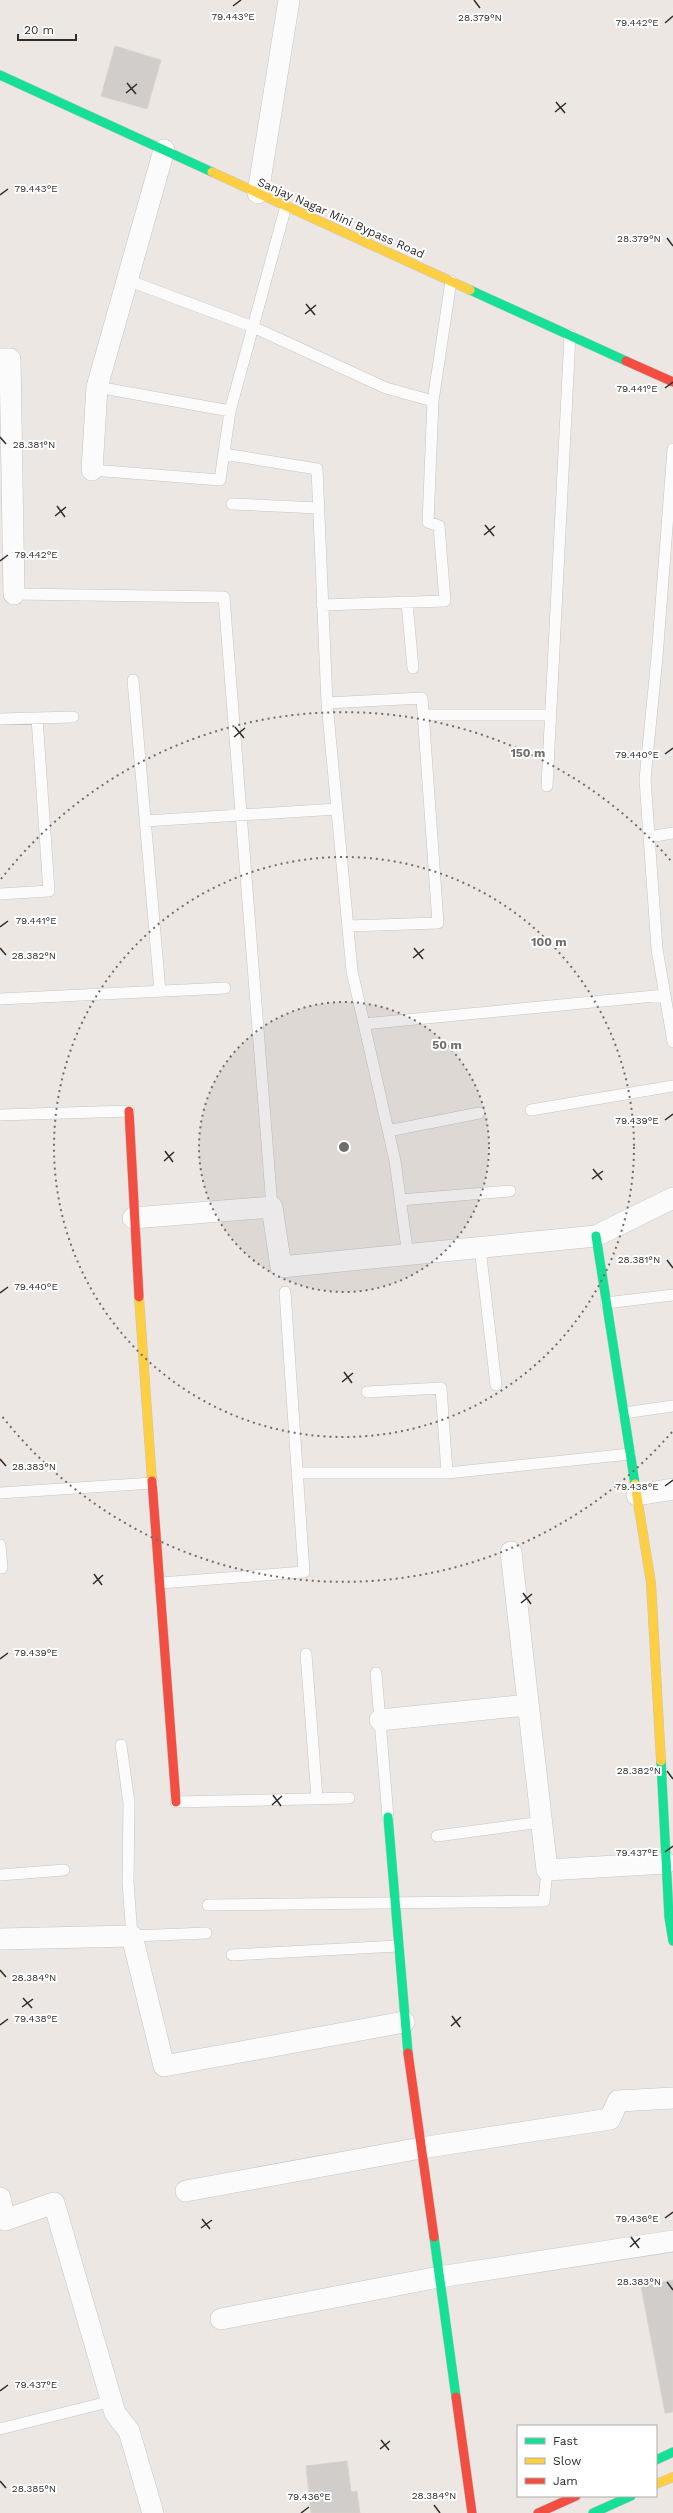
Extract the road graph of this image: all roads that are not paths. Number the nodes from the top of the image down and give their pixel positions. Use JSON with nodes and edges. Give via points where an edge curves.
{"nodes":[{"id":1,"x":289,"y":0,"type":"edge"},
{"id":2,"x":0,"y":75,"type":"edge"},
{"id":3,"x":164,"y":150,"type":"junction"},
{"id":4,"x":258,"y":193,"type":"junction"},
{"id":5,"x":286,"y":206,"type":"junction"},
{"id":6,"x":127,"y":280,"type":"junction"},
{"id":7,"x":451,"y":281,"type":"junction"},
{"id":8,"x":253,"y":328,"type":"junction"},
{"id":9,"x":570,"y":335,"type":"junction"},
{"id":10,"x":0,"y":359,"type":"edge"},
{"id":11,"x":673,"y":382,"type":"edge"},
{"id":12,"x":97,"y":387,"type":"junction"},
{"id":13,"x":433,"y":401,"type":"junction"},
{"id":14,"x":230,"y":411,"type":"junction"},
{"id":15,"x":673,"y":449,"type":"edge"},
{"id":16,"x":224,"y":454,"type":"junction"},
{"id":17,"x":92,"y":470,"type":"joint"},
{"id":18,"x":6,"y":497,"type":"edge"},
{"id":19,"x":232,"y":504,"type":"dead end"},
{"id":20,"x":318,"y":508,"type":"junction"},
{"id":21,"x":14,"y":594,"type":"joint"},
{"id":22,"x":407,"y":603,"type":"junction"},
{"id":23,"x":322,"y":605,"type":"junction"},
{"id":24,"x":413,"y":668,"type":"dead end"},
{"id":25,"x":133,"y":680,"type":"dead end"},
{"id":26,"x":327,"y":703,"type":"junction"},
{"id":27,"x":423,"y":715,"type":"junction"},
{"id":28,"x":549,"y":715,"type":"junction"},
{"id":29,"x":73,"y":717,"type":"dead end"},
{"id":30,"x":37,"y":718,"type":"junction"},
{"id":31,"x":0,"y":719,"type":"edge"},
{"id":32,"x":547,"y":786,"type":"dead end"},
{"id":33,"x":337,"y":809,"type":"junction"},
{"id":34,"x":241,"y":815,"type":"junction"},
{"id":35,"x":145,"y":821,"type":"junction"},
{"id":36,"x":673,"y":833,"type":"edge"},
{"id":37,"x":649,"y":837,"type":"junction"},
{"id":38,"x":0,"y":894,"type":"edge"},
{"id":39,"x":348,"y":926,"type":"junction"},
{"id":40,"x":225,"y":988,"type":"dead end"},
{"id":41,"x":160,"y":991,"type":"junction"},
{"id":42,"x":665,"y":995,"type":"junction"},
{"id":43,"x":0,"y":1000,"type":"edge"},
{"id":44,"x":364,"y":1024,"type":"junction"},
{"id":45,"x":673,"y":1042,"type":"edge"},
{"id":46,"x":673,"y":1086,"type":"edge"},
{"id":47,"x":531,"y":1110,"type":"dead end"},
{"id":48,"x":129,"y":1111,"type":"joint"},
{"id":49,"x":479,"y":1113,"type":"dead end"},
{"id":50,"x":0,"y":1115,"type":"edge"},
{"id":51,"x":388,"y":1131,"type":"junction"},
{"id":52,"x":510,"y":1190,"type":"dead end"},
{"id":53,"x":673,"y":1198,"type":"edge"},
{"id":54,"x":400,"y":1200,"type":"junction"},
{"id":55,"x":272,"y":1207,"type":"junction"},
{"id":56,"x":133,"y":1218,"type":"junction"},
{"id":57,"x":596,"y":1236,"type":"junction"},
{"id":58,"x":480,"y":1248,"type":"junction"},
{"id":59,"x":408,"y":1256,"type":"junction"},
{"id":60,"x":285,"y":1292,"type":"dead end"},
{"id":61,"x":673,"y":1295,"type":"edge"},
{"id":62,"x":606,"y":1303,"type":"junction"},
{"id":63,"x":496,"y":1385,"type":"dead end"},
{"id":64,"x":367,"y":1392,"type":"dead end"},
{"id":65,"x":673,"y":1406,"type":"edge"},
{"id":66,"x":624,"y":1413,"type":"junction"},
{"id":67,"x":630,"y":1454,"type":"junction"},
{"id":68,"x":297,"y":1473,"type":"junction"},
{"id":69,"x":447,"y":1473,"type":"junction"},
{"id":70,"x":153,"y":1483,"type":"junction"},
{"id":71,"x":673,"y":1489,"type":"edge"},
{"id":72,"x":0,"y":1493,"type":"edge"},
{"id":73,"x":637,"y":1494,"type":"junction"},
{"id":74,"x":0,"y":1545,"type":"edge"},
{"id":75,"x":511,"y":1552,"type":"dead end"},
{"id":76,"x":2,"y":1568,"type":"dead end"},
{"id":77,"x":160,"y":1583,"type":"junction"},
{"id":78,"x":306,"y":1654,"type":"dead end"},
{"id":79,"x":376,"y":1673,"type":"dead end"},
{"id":80,"x":527,"y":1705,"type":"junction"},
{"id":81,"x":380,"y":1720,"type":"junction"},
{"id":82,"x":121,"y":1746,"type":"dead end"},
{"id":83,"x":317,"y":1798,"type":"junction"},
{"id":84,"x":349,"y":1798,"type":"dead end"},
{"id":85,"x":176,"y":1802,"type":"joint"},
{"id":86,"x":388,"y":1817,"type":"joint"},
{"id":87,"x":542,"y":1822,"type":"junction"},
{"id":88,"x":437,"y":1836,"type":"dead end"},
{"id":89,"x":666,"y":1863,"type":"junction"},
{"id":90,"x":64,"y":1870,"type":"dead end"},
{"id":91,"x":548,"y":1870,"type":"junction"},
{"id":92,"x":0,"y":1875,"type":"edge"},
{"id":93,"x":395,"y":1904,"type":"junction"},
{"id":94,"x":208,"y":1905,"type":"dead end"},
{"id":95,"x":671,"y":1917,"type":"edge"},
{"id":96,"x":206,"y":1933,"type":"dead end"},
{"id":97,"x":132,"y":1936,"type":"junction"},
{"id":98,"x":0,"y":1939,"type":"edge"},
{"id":99,"x":673,"y":1941,"type":"edge"},
{"id":100,"x":398,"y":1946,"type":"junction"},
{"id":101,"x":232,"y":1955,"type":"dead end"},
{"id":102,"x":404,"y":2022,"type":"junction"},
{"id":103,"x":673,"y":2098,"type":"edge"},
{"id":104,"x":421,"y":2148,"type":"junction"},
{"id":105,"x":186,"y":2191,"type":"dead end"},
{"id":106,"x":1,"y":2206,"type":"edge"},
{"id":107,"x":673,"y":2241,"type":"edge"},
{"id":108,"x":439,"y":2277,"type":"junction"},
{"id":109,"x":221,"y":2318,"type":"dead end"},
{"id":110,"x":112,"y":2401,"type":"junction"},
{"id":111,"x":0,"y":2429,"type":"edge"},
{"id":112,"x":673,"y":2452,"type":"edge"},
{"id":113,"x":657,"y":2460,"type":"edge"},
{"id":114,"x":673,"y":2477,"type":"edge"},
{"id":115,"x":657,"y":2484,"type":"edge"},
{"id":116,"x":574,"y":2497,"type":"edge"},
{"id":117,"x":629,"y":2497,"type":"edge"},
{"id":118,"x":153,"y":2513,"type":"edge"},
{"id":119,"x":472,"y":2513,"type":"edge"},
{"id":120,"x":538,"y":2513,"type":"edge"},
{"id":121,"x":593,"y":2513,"type":"edge"}],
"edges":[{"from":1,"to":4,"type":"street"},
{"from":2,"to":3,"type":"street","name":"Sanjay Nagar Mini Bypass Road"},
{"from":3,"to":4,"type":"street","name":"Sanjay Nagar Mini Bypass Road"},
{"from":3,"to":6,"type":"street"},
{"from":4,"to":5,"type":"street","name":"Sanjay Nagar Mini Bypass Road"},
{"from":5,"to":7,"type":"street","name":"Sanjay Nagar Mini Bypass Road"},
{"from":5,"to":8,"type":"lane"},
{"from":6,"to":8,"type":"lane"},
{"from":6,"to":12,"type":"street"},
{"from":7,"to":9,"type":"street","name":"Sanjay Nagar Mini Bypass Road"},
{"from":7,"to":13,"type":"lane"},
{"from":8,"to":13,"type":"lane","via":[[386,388]]},
{"from":8,"to":14,"type":"lane"},
{"from":9,"to":11,"type":"street","name":"Sanjay Nagar Mini Bypass Road"},
{"from":9,"to":28,"type":"lane"},
{"from":10,"to":18,"type":"street","via":[[10,359]]},
{"from":12,"to":14,"type":"lane"},
{"from":12,"to":17,"type":"street"},
{"from":13,"to":22,"type":"lane","via":[[428,522],[439,526],[445,602]]},
{"from":14,"to":16,"type":"lane"},
{"from":15,"to":37,"type":"lane","via":[[645,779]]},
{"from":16,"to":17,"type":"lane","via":[[220,480]]},
{"from":16,"to":20,"type":"lane","via":[[317,469]]},
{"from":18,"to":21,"type":"street"},
{"from":19,"to":20,"type":"lane"},
{"from":20,"to":23,"type":"lane"},
{"from":21,"to":34,"type":"lane","via":[[224,597]]},
{"from":22,"to":23,"type":"lane"},
{"from":22,"to":24,"type":"lane"},
{"from":23,"to":26,"type":"lane"},
{"from":25,"to":35,"type":"lane"},
{"from":26,"to":27,"type":"lane","via":[[422,698]]},
{"from":26,"to":33,"type":"lane"},
{"from":27,"to":28,"type":"lane"},
{"from":27,"to":39,"type":"lane","via":[[438,923]]},
{"from":28,"to":32,"type":"lane"},
{"from":29,"to":30,"type":"lane"},
{"from":30,"to":31,"type":"lane"},
{"from":30,"to":38,"type":"lane","via":[[49,891]]},
{"from":33,"to":34,"type":"lane"},
{"from":33,"to":39,"type":"lane"},
{"from":34,"to":35,"type":"lane"},
{"from":34,"to":55,"type":"lane"},
{"from":35,"to":41,"type":"lane"},
{"from":36,"to":37,"type":"lane"},
{"from":37,"to":42,"type":"lane","via":[[657,949]]},
{"from":39,"to":44,"type":"lane","via":[[352,971]]},
{"from":40,"to":41,"type":"lane"},
{"from":41,"to":43,"type":"lane"},
{"from":42,"to":44,"type":"lane"},
{"from":42,"to":45,"type":"lane"},
{"from":44,"to":51,"type":"lane"},
{"from":46,"to":47,"type":"lane"},
{"from":48,"to":50,"type":"lane"},
{"from":48,"to":56,"type":"street"},
{"from":49,"to":51,"type":"lane"},
{"from":51,"to":54,"type":"lane"},
{"from":52,"to":54,"type":"lane"},
{"from":53,"to":57,"type":"street"},
{"from":54,"to":59,"type":"lane"},
{"from":55,"to":56,"type":"street"},
{"from":55,"to":59,"type":"street","via":[[281,1267]]},
{"from":56,"to":70,"type":"street"},
{"from":57,"to":58,"type":"street"},
{"from":57,"to":62,"type":"street"},
{"from":58,"to":59,"type":"street"},
{"from":58,"to":63,"type":"lane"},
{"from":60,"to":68,"type":"lane"},
{"from":61,"to":62,"type":"lane"},
{"from":62,"to":66,"type":"street"},
{"from":64,"to":69,"type":"lane","via":[[441,1388]]},
{"from":65,"to":66,"type":"lane"},
{"from":66,"to":67,"type":"street"},
{"from":67,"to":69,"type":"lane"},
{"from":67,"to":73,"type":"street"},
{"from":68,"to":69,"type":"lane"},
{"from":68,"to":77,"type":"lane","via":[[304,1572]]},
{"from":70,"to":72,"type":"lane"},
{"from":70,"to":77,"type":"street"},
{"from":71,"to":73,"type":"street"},
{"from":73,"to":89,"type":"street","via":[[651,1583]]},
{"from":74,"to":76,"type":"lane"},
{"from":75,"to":80,"type":"street"},
{"from":77,"to":85,"type":"street"},
{"from":78,"to":83,"type":"lane"},
{"from":79,"to":81,"type":"lane"},
{"from":80,"to":81,"type":"street"},
{"from":80,"to":87,"type":"street"},
{"from":81,"to":86,"type":"lane"},
{"from":82,"to":97,"type":"lane","via":[[129,1803],[128,1882]]},
{"from":83,"to":84,"type":"lane"},
{"from":83,"to":85,"type":"lane"},
{"from":86,"to":93,"type":"street"},
{"from":87,"to":88,"type":"lane"},
{"from":87,"to":91,"type":"street"},
{"from":89,"to":91,"type":"street"},
{"from":89,"to":95,"type":"street"},
{"from":90,"to":92,"type":"lane"},
{"from":91,"to":93,"type":"lane","via":[[544,1901]]},
{"from":93,"to":94,"type":"lane"},
{"from":93,"to":100,"type":"street"},
{"from":95,"to":99,"type":"street"},
{"from":96,"to":97,"type":"lane"},
{"from":97,"to":98,"type":"street"},
{"from":97,"to":102,"type":"street","via":[[164,2066]]},
{"from":100,"to":101,"type":"lane"},
{"from":100,"to":102,"type":"street"},
{"from":102,"to":104,"type":"street"},
{"from":103,"to":104,"type":"street","via":[[618,2101],[610,2119]]},
{"from":104,"to":105,"type":"street"},
{"from":104,"to":108,"type":"street"},
{"from":106,"to":110,"type":"street","via":[[4,2220],[54,2203]]},
{"from":107,"to":108,"type":"street"},
{"from":108,"to":109,"type":"street"},
{"from":108,"to":119,"type":"street"},
{"from":110,"to":111,"type":"lane"},
{"from":110,"to":118,"type":"street","via":[[115,2413],[129,2431]]},
{"from":112,"to":113,"type":"street"},
{"from":114,"to":115,"type":"street"},
{"from":116,"to":120,"type":"street"},
{"from":117,"to":121,"type":"street"}]}
